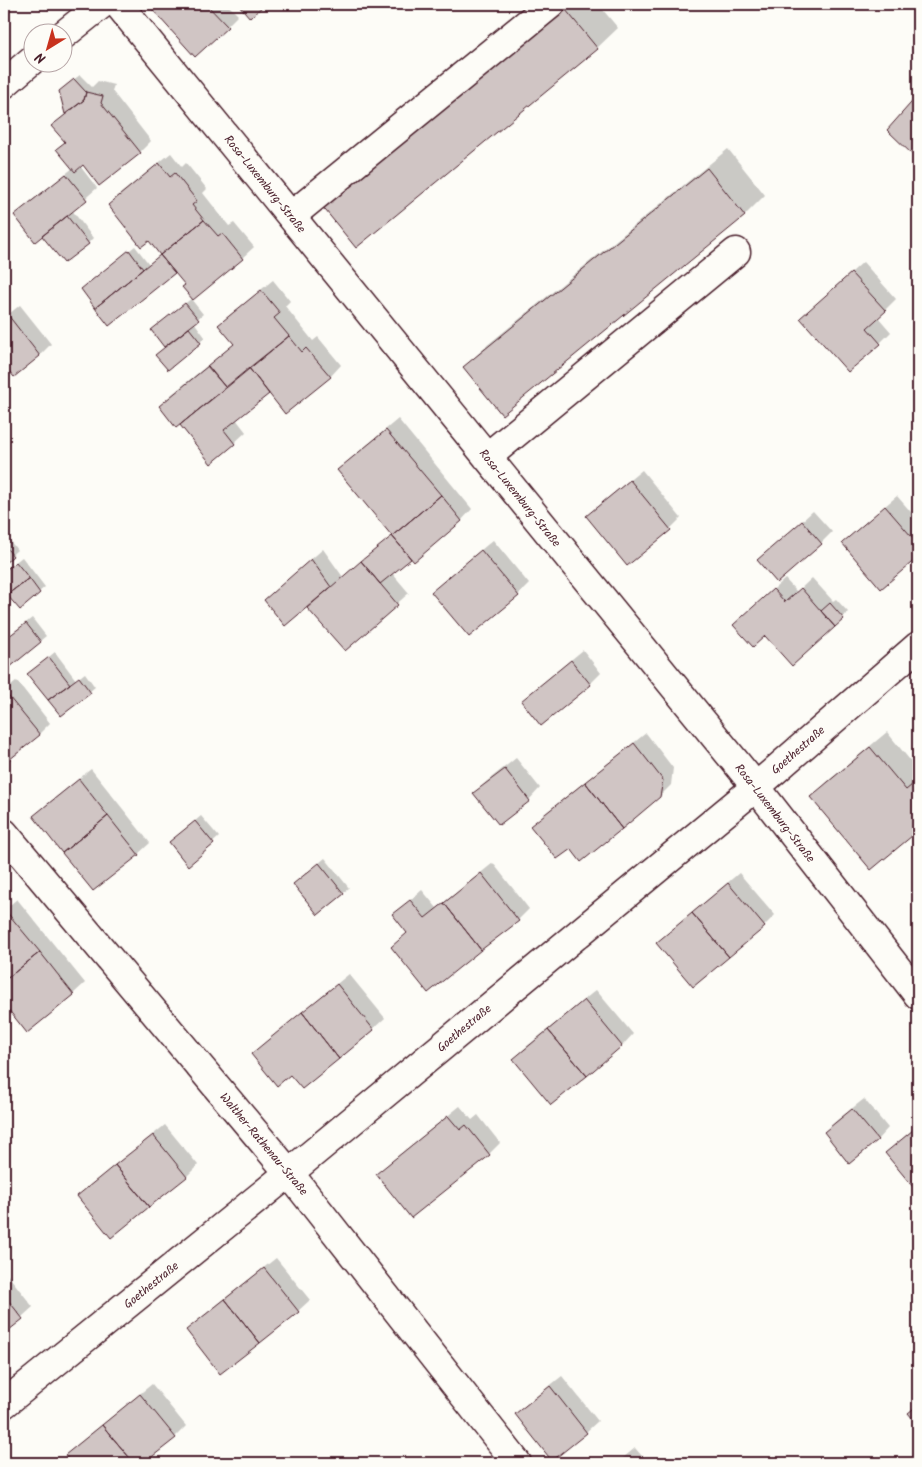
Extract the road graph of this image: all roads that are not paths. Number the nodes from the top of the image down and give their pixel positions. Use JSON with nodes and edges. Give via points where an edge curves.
{"nodes":[{"id":1,"x":102,"y":4,"type":"edge"},
{"id":2,"x":118,"y":4,"type":"edge"},
{"id":3,"x":551,"y":4,"type":"edge"},
{"id":4,"x":72,"y":28,"type":"edge"},
{"id":5,"x":22,"y":69,"type":"edge"},
{"id":6,"x":4,"y":84,"type":"edge"},
{"id":7,"x":291,"y":216,"type":"junction"},
{"id":8,"x":736,"y":252,"type":"dead end"},
{"id":9,"x":487,"y":457,"type":"junction"},
{"id":10,"x":918,"y":646,"type":"edge"},
{"id":11,"x":756,"y":787,"type":"junction"},
{"id":12,"x":4,"y":832,"type":"edge"},
{"id":13,"x":918,"y":995,"type":"edge"},
{"id":14,"x":289,"y":1173,"type":"junction"},
{"id":15,"x":4,"y":1404,"type":"edge"},
{"id":16,"x":517,"y":1463,"type":"edge"}],
"edges":[{"from":1,"to":4,"type":"street"},
{"from":2,"to":7,"type":"street","name":"Rosa-Luxemburg-Straße"},
{"from":3,"to":7,"type":"street"},
{"from":5,"to":6,"type":"street"},
{"from":7,"to":9,"type":"street","name":"Rosa-Luxemburg-Straße"},
{"from":8,"to":9,"type":"street"},
{"from":9,"to":11,"type":"street","name":"Rosa-Luxemburg-Straße"},
{"from":10,"to":11,"type":"street","name":"Goethestraße"},
{"from":11,"to":13,"type":"street","name":"Rosa-Luxemburg-Straße"},
{"from":11,"to":14,"type":"street","name":"Goethestraße"},
{"from":12,"to":14,"type":"street","name":"Walther-Rathenau-Straße"},
{"from":14,"to":15,"type":"street","name":"Goethestraße"},
{"from":14,"to":16,"type":"street","name":"Walther-Rathenau-Straße"}]}
